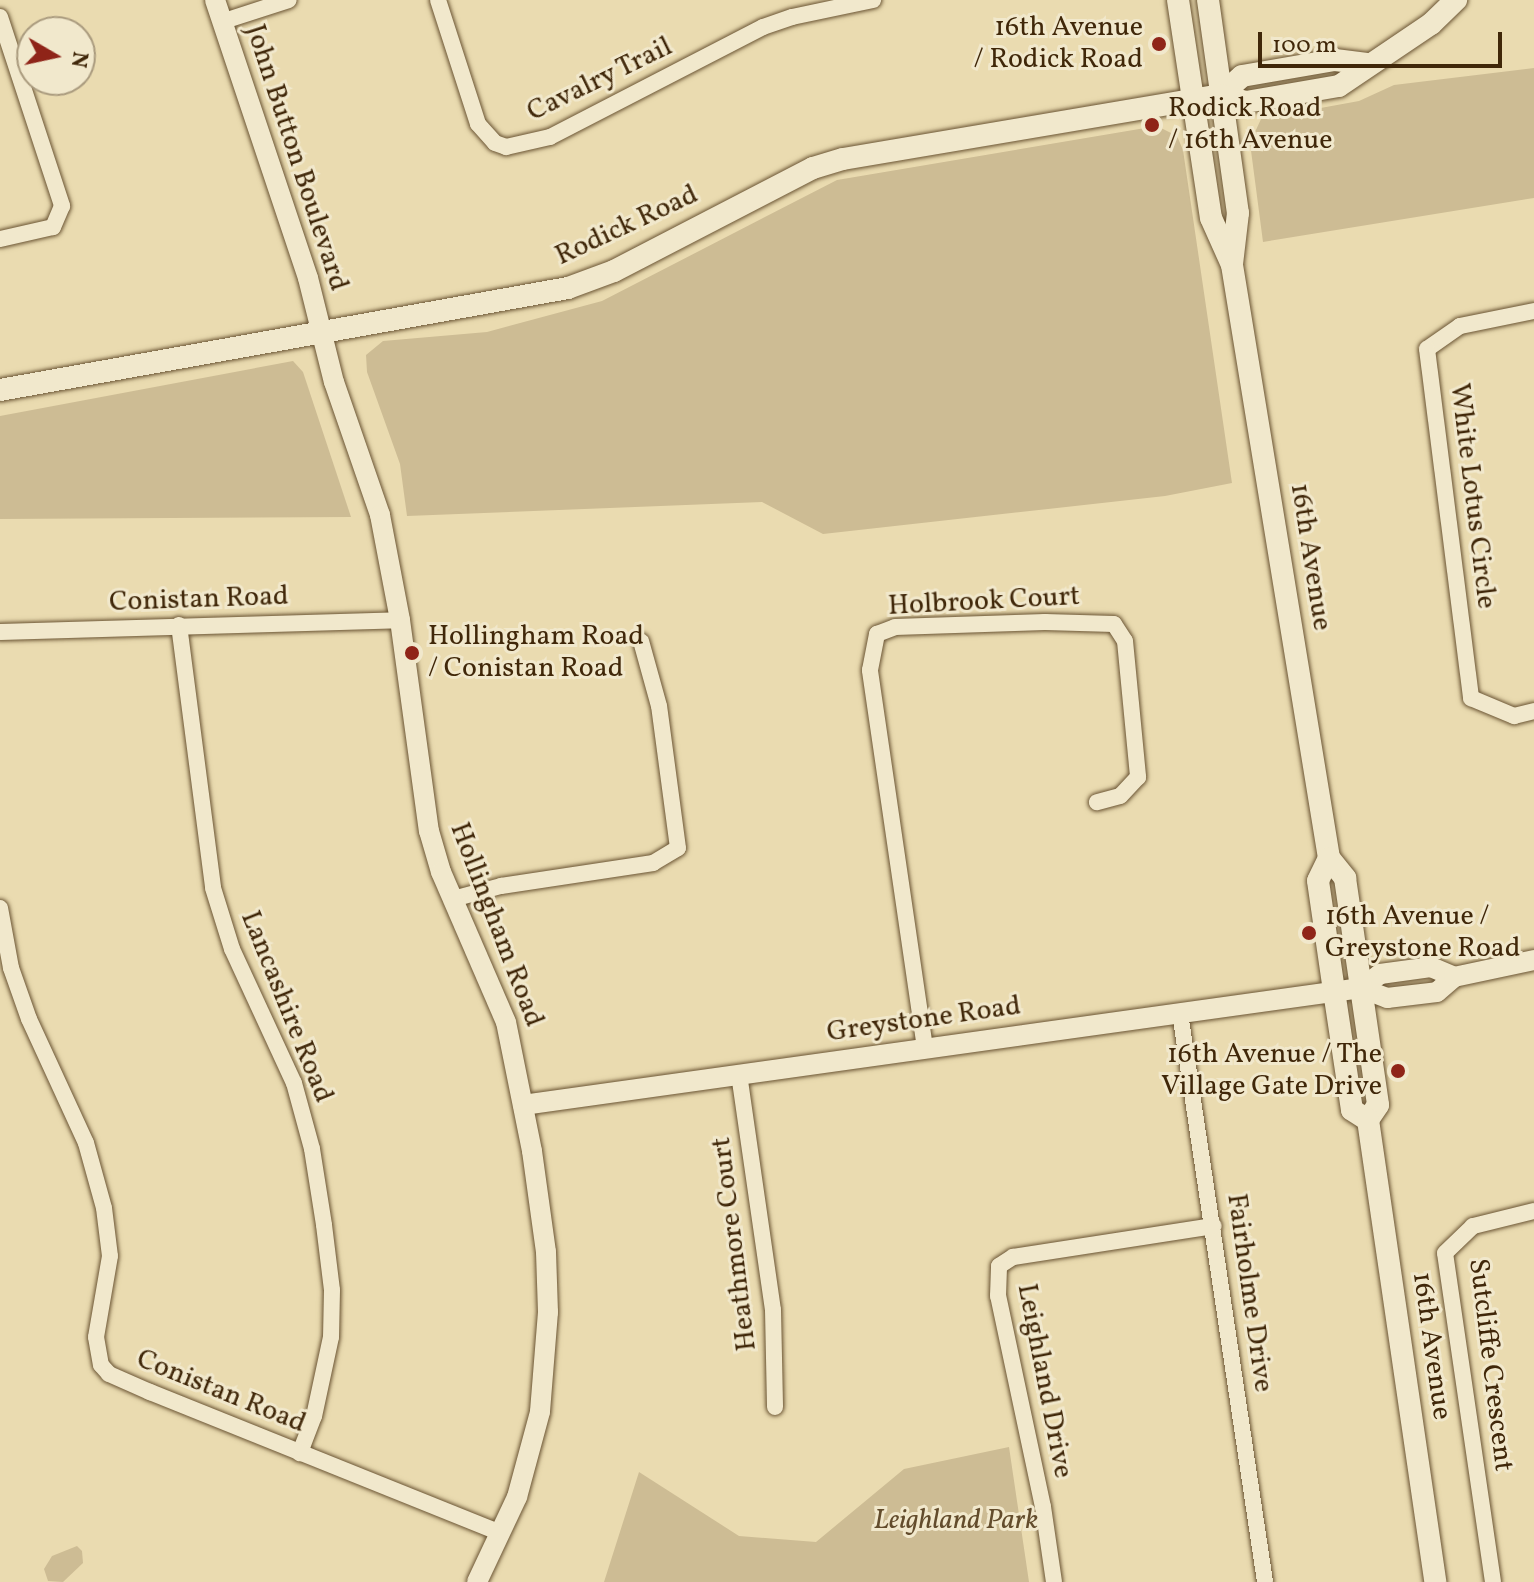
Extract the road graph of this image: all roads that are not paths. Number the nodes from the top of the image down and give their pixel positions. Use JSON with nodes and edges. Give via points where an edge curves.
{"nodes":[{"id":1,"x":215,"y":0,"type":"edge"},
{"id":2,"x":289,"y":0,"type":"edge"},
{"id":3,"x":438,"y":0,"type":"edge"},
{"id":4,"x":873,"y":0,"type":"edge"},
{"id":5,"x":1178,"y":0,"type":"edge"},
{"id":6,"x":1208,"y":0,"type":"edge"},
{"id":7,"x":1456,"y":0,"type":"edge"},
{"id":8,"x":0,"y":17,"type":"edge"},
{"id":9,"x":221,"y":22,"type":"junction"},
{"id":10,"x":1221,"y":95,"type":"junction"},
{"id":11,"x":1193,"y":99,"type":"junction"},
{"id":12,"x":0,"y":239,"type":"edge"},
{"id":13,"x":1232,"y":265,"type":"junction"},
{"id":14,"x":1534,"y":311,"type":"edge"},
{"id":15,"x":322,"y":334,"type":"junction"},
{"id":16,"x":0,"y":390,"type":"edge"},
{"id":17,"x":400,"y":620,"type":"junction"},
{"id":18,"x":179,"y":625,"type":"junction"},
{"id":19,"x":0,"y":632,"type":"edge"},
{"id":20,"x":641,"y":641,"type":"dead end"},
{"id":21,"x":1534,"y":711,"type":"edge"},
{"id":22,"x":1097,"y":802,"type":"dead end"},
{"id":23,"x":1329,"y":858,"type":"junction"},
{"id":24,"x":453,"y":899,"type":"junction"},
{"id":25,"x":0,"y":908,"type":"edge"},
{"id":26,"x":1534,"y":960,"type":"edge"},
{"id":27,"x":1361,"y":988,"type":"junction"},
{"id":28,"x":1334,"y":991,"type":"junction"},
{"id":29,"x":1180,"y":1013,"type":"junction"},
{"id":30,"x":925,"y":1048,"type":"junction"},
{"id":31,"x":739,"y":1074,"type":"junction"},
{"id":32,"x":523,"y":1105,"type":"junction"},
{"id":33,"x":1368,"y":1120,"type":"junction"},
{"id":34,"x":1534,"y":1211,"type":"edge"},
{"id":35,"x":1214,"y":1226,"type":"junction"},
{"id":36,"x":775,"y":1407,"type":"dead end"},
{"id":37,"x":300,"y":1453,"type":"junction"},
{"id":38,"x":501,"y":1533,"type":"junction"},
{"id":39,"x":477,"y":1582,"type":"edge"},
{"id":40,"x":1054,"y":1582,"type":"edge"},
{"id":41,"x":1265,"y":1582,"type":"edge"},
{"id":42,"x":1435,"y":1582,"type":"edge"},
{"id":43,"x":1493,"y":1582,"type":"edge"}],
"edges":[{"from":1,"to":9,"type":"street","name":"John Button Boulevard"},
{"from":2,"to":9,"type":"street"},
{"from":3,"to":4,"type":"street","name":"Cavalry Trail","via":[[478,124],[506,147],[550,137],[763,27]]},
{"from":5,"to":11,"type":"main road","name":"16th Avenue"},
{"from":6,"to":10,"type":"main road","name":"16th Avenue"},
{"from":7,"to":10,"type":"main road","name":"Rodick Road","via":[[1418,34],[1367,64],[1335,60],[1242,76]]},
{"from":8,"to":12,"type":"street","via":[[62,206],[53,227]]},
{"from":9,"to":15,"type":"street","name":"John Button Boulevard"},
{"from":10,"to":11,"type":"main road","name":"Rodick Road"},
{"from":10,"to":13,"type":"main road","name":"16th Avenue","via":[[1238,213]]},
{"from":11,"to":13,"type":"main road","name":"16th Avenue","via":[[1211,218]]},
{"from":11,"to":15,"type":"main road","name":"Rodick Road","via":[[827,163],[595,280],[515,301]]},
{"from":13,"to":23,"type":"main road","name":"16th Avenue"},
{"from":14,"to":21,"type":"street","name":"White Lotus Circle","via":[[1460,326],[1427,349],[1471,698],[1514,716]]},
{"from":15,"to":16,"type":"main road","name":"Rodick Road"},
{"from":15,"to":17,"type":"street","name":"Hollingham Road","via":[[380,515]]},
{"from":17,"to":18,"type":"street","name":"Conistan Road"},
{"from":17,"to":24,"type":"street","name":"Hollingham Road","via":[[429,831]]},
{"from":18,"to":19,"type":"street","name":"Conistan Road"},
{"from":18,"to":37,"type":"street","name":"Lancashire Road","via":[[213,888],[232,949],[294,1083],[324,1225],[331,1337]]},
{"from":20,"to":24,"type":"street","via":[[659,706],[678,848],[653,863],[501,886]]},
{"from":22,"to":30,"type":"street","name":"Holbrook Court","via":[[1120,796],[1138,777],[1125,641],[1114,624],[895,627],[877,634],[870,670]]},
{"from":23,"to":27,"type":"main road","name":"16th Avenue","via":[[1345,878]]},
{"from":23,"to":28,"type":"main road","name":"16th Avenue","via":[[1318,881]]},
{"from":24,"to":32,"type":"street","name":"Hollingham Road","via":[[506,1022]]},
{"from":25,"to":37,"type":"street","name":"Conistan Road","via":[[11,968],[86,1143],[104,1208],[110,1256],[96,1337],[101,1365],[109,1374]]},
{"from":26,"to":27,"type":"street","name":"Greystone Road","via":[[1454,977],[1431,967],[1380,974]]},
{"from":27,"to":28,"type":"street","name":"Greystone Road"},
{"from":27,"to":33,"type":"main road","name":"16th Avenue","via":[[1378,1105]]},
{"from":28,"to":29,"type":"street","name":"Greystone Road"},
{"from":28,"to":33,"type":"main road","name":"16th Avenue","via":[[1352,1110]]},
{"from":29,"to":30,"type":"street","name":"Greystone Road"},
{"from":29,"to":35,"type":"street","name":"Fairholme Drive"},
{"from":30,"to":31,"type":"street","name":"Greystone Road"},
{"from":31,"to":32,"type":"street","name":"Greystone Road"},
{"from":31,"to":36,"type":"street","name":"Heathmore Court","via":[[773,1310]]},
{"from":32,"to":38,"type":"street","name":"Hollingham Road","via":[[546,1252],[547,1339],[529,1459]]},
{"from":33,"to":42,"type":"main road","name":"16th Avenue"},
{"from":34,"to":43,"type":"street","name":"Sutcliffe Crescent","via":[[1473,1226],[1445,1253]]},
{"from":35,"to":40,"type":"street","name":"Leighland Drive","via":[[1013,1257],[999,1266],[998,1296]]},
{"from":35,"to":41,"type":"street","name":"Fairholme Drive"},
{"from":37,"to":38,"type":"street","name":"Conistan Road"},
{"from":38,"to":39,"type":"street","name":"Hollingham Road"}]}
